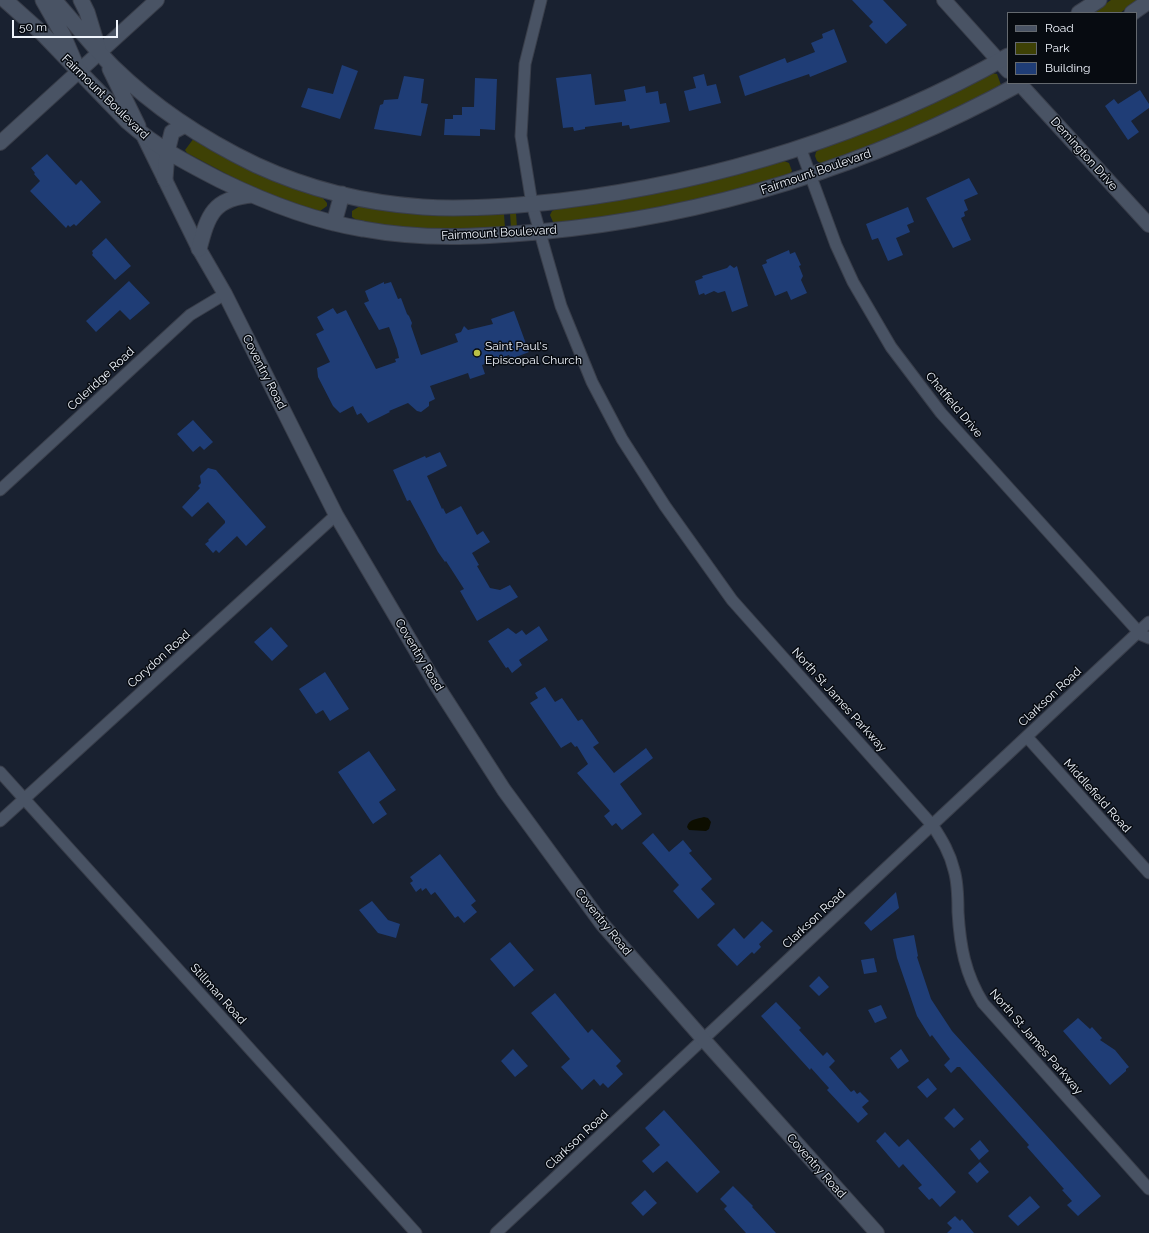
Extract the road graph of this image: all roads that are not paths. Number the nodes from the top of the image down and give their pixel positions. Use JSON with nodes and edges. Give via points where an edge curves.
{"nodes":[{"id":1,"x":5,"y":0,"type":"edge"},
{"id":2,"x":43,"y":0,"type":"edge"},
{"id":3,"x":54,"y":0,"type":"edge"},
{"id":4,"x":81,"y":0,"type":"edge"},
{"id":5,"x":157,"y":0,"type":"edge"},
{"id":6,"x":541,"y":0,"type":"edge"},
{"id":7,"x":944,"y":0,"type":"edge"},
{"id":8,"x":1099,"y":0,"type":"edge"},
{"id":9,"x":1149,"y":1,"type":"edge"},
{"id":10,"x":1081,"y":12,"type":"edge"},
{"id":11,"x":1133,"y":12,"type":"edge"},
{"id":12,"x":99,"y":53,"type":"junction"},
{"id":13,"x":1005,"y":63,"type":"edge"},
{"id":14,"x":79,"y":72,"type":"junction"},
{"id":15,"x":1018,"y":84,"type":"edge"},
{"id":16,"x":1021,"y":84,"type":"edge"},
{"id":17,"x":185,"y":125,"type":"junction"},
{"id":18,"x":143,"y":135,"type":"junction"},
{"id":19,"x":0,"y":143,"type":"edge"},
{"id":20,"x":800,"y":147,"type":"junction"},
{"id":21,"x":167,"y":152,"type":"junction"},
{"id":22,"x":810,"y":175,"type":"junction"},
{"id":23,"x":165,"y":179,"type":"junction"},
{"id":24,"x":342,"y":194,"type":"junction"},
{"id":25,"x":252,"y":195,"type":"junction"},
{"id":26,"x":532,"y":204,"type":"junction"},
{"id":27,"x":334,"y":223,"type":"junction"},
{"id":28,"x":1149,"y":225,"type":"edge"},
{"id":29,"x":540,"y":232,"type":"junction"},
{"id":30,"x":199,"y":249,"type":"junction"},
{"id":31,"x":225,"y":294,"type":"junction"},
{"id":32,"x":0,"y":490,"type":"edge"},
{"id":33,"x":336,"y":515,"type":"junction"},
{"id":34,"x":1149,"y":622,"type":"edge"},
{"id":35,"x":1137,"y":632,"type":"junction"},
{"id":36,"x":1149,"y":638,"type":"edge"},
{"id":37,"x":1026,"y":737,"type":"junction"},
{"id":38,"x":0,"y":772,"type":"edge"},
{"id":39,"x":24,"y":799,"type":"junction"},
{"id":40,"x":0,"y":821,"type":"edge"},
{"id":41,"x":933,"y":826,"type":"junction"},
{"id":42,"x":1149,"y":873,"type":"edge"},
{"id":43,"x":704,"y":1040,"type":"junction"},
{"id":44,"x":1149,"y":1189,"type":"edge"},
{"id":45,"x":416,"y":1233,"type":"edge"},
{"id":46,"x":496,"y":1233,"type":"edge"},
{"id":47,"x":877,"y":1233,"type":"edge"}],
"edges":[{"from":1,"to":14,"type":"main road","name":"Fairmount Boulevard","via":[[43,34]]},
{"from":2,"to":14,"type":"main road","via":[[63,35]]},
{"from":3,"to":12,"type":"main road"},
{"from":4,"to":12,"type":"main road","name":"Coventry Road"},
{"from":5,"to":12,"type":"street"},
{"from":6,"to":26,"type":"street","name":"North St James Parkway","via":[[525,64],[522,102],[521,136]]},
{"from":7,"to":13,"type":"street"},
{"from":8,"to":10,"type":"main road"},
{"from":9,"to":11,"type":"main road"},
{"from":12,"to":14,"type":"street"},
{"from":12,"to":17,"type":"main road"},
{"from":12,"to":18,"type":"main road","name":"Coventry Road"},
{"from":13,"to":20,"type":"main road","via":[[903,108]]},
{"from":14,"to":18,"type":"main road","name":"Fairmount Boulevard"},
{"from":14,"to":19,"type":"street"},
{"from":15,"to":22,"type":"main road","name":"Fairmount Boulevard","via":[[932,128]]},
{"from":16,"to":28,"type":"street","name":"Demington Drive"},
{"from":17,"to":21,"type":"main road","via":[[172,132]]},
{"from":17,"to":24,"type":"main road","via":[[259,166],[302,183]]},
{"from":18,"to":21,"type":"main road","name":"Fairmount Boulevard"},
{"from":18,"to":23,"type":"street","name":"Coventry Road"},
{"from":20,"to":22,"type":"street","name":"Chatfield Drive"},
{"from":20,"to":26,"type":"main road","via":[[674,182]]},
{"from":21,"to":23,"type":"main road"},
{"from":21,"to":25,"type":"main road","name":"Fairmount Boulevard"},
{"from":22,"to":29,"type":"main road","name":"Fairmount Boulevard","via":[[744,195],[668,213],[601,225]]},
{"from":22,"to":35,"type":"street","name":"Chatfield Drive","via":[[853,282],[891,347],[941,413]]},
{"from":23,"to":30,"type":"street","name":"Coventry Road"},
{"from":24,"to":26,"type":"main road","via":[[379,202],[423,207],[468,208]]},
{"from":24,"to":27,"type":"main road"},
{"from":25,"to":27,"type":"main road","name":"Fairmount Boulevard"},
{"from":25,"to":30,"type":"main road","via":[[231,198],[217,206],[208,220]]},
{"from":26,"to":29,"type":"street","name":"North St James Parkway"},
{"from":27,"to":29,"type":"main road","name":"Fairmount Boulevard","via":[[364,230],[444,238]]},
{"from":29,"to":41,"type":"street","name":"North St James Parkway","via":[[561,306],[592,382],[622,439],[665,506],[732,600]]},
{"from":30,"to":31,"type":"street","name":"Coventry Road"},
{"from":31,"to":32,"type":"street","name":"Coleridge Road","via":[[190,315]]},
{"from":31,"to":33,"type":"street","name":"Coventry Road"},
{"from":33,"to":39,"type":"street","name":"Corydon Road"},
{"from":33,"to":43,"type":"street","name":"Coventry Road","via":[[434,681],[504,790],[603,925]]},
{"from":34,"to":35,"type":"street","name":"Clarkson Road"},
{"from":35,"to":36,"type":"street","name":"Chatfield Drive"},
{"from":35,"to":37,"type":"street","name":"Clarkson Road"},
{"from":37,"to":41,"type":"street","name":"Clarkson Road"},
{"from":37,"to":42,"type":"street","name":"Middlefield Road"},
{"from":38,"to":39,"type":"street","name":"Stillman Road"},
{"from":39,"to":40,"type":"street","name":"Corydon Road"},
{"from":39,"to":45,"type":"street","name":"Stillman Road"},
{"from":41,"to":43,"type":"street","name":"Clarkson Road"},
{"from":41,"to":44,"type":"street","name":"North St James Parkway","via":[[948,851],[955,871],[962,956],[976,992],[989,1011]]},
{"from":43,"to":46,"type":"street","name":"Clarkson Road"},
{"from":43,"to":47,"type":"street","name":"Coventry Road"}]}
